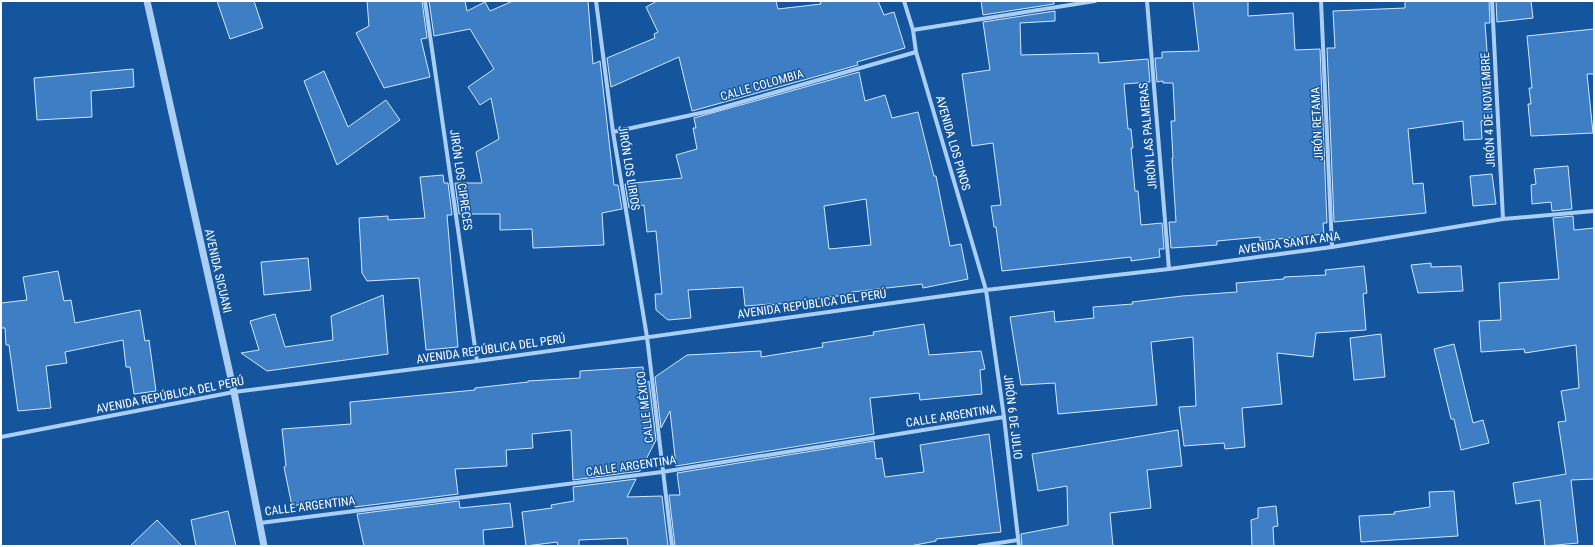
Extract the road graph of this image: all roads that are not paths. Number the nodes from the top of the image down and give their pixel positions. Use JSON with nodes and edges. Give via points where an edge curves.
{"nodes":[{"id":1,"x":147,"y":1,"type":"edge"},
{"id":2,"x":425,"y":1,"type":"edge"},
{"id":3,"x":596,"y":1,"type":"edge"},
{"id":4,"x":904,"y":1,"type":"edge"},
{"id":5,"x":1095,"y":1,"type":"edge"},
{"id":6,"x":1147,"y":1,"type":"edge"},
{"id":7,"x":1321,"y":1,"type":"edge"},
{"id":8,"x":1492,"y":1,"type":"edge"},
{"id":9,"x":913,"y":30,"type":"junction"},
{"id":10,"x":916,"y":52,"type":"junction"},
{"id":11,"x":613,"y":132,"type":"junction"},
{"id":12,"x":1594,"y":211,"type":"edge"},
{"id":13,"x":1504,"y":219,"type":"junction"},
{"id":14,"x":1332,"y":247,"type":"junction"},
{"id":15,"x":1169,"y":269,"type":"junction"},
{"id":16,"x":986,"y":290,"type":"junction"},
{"id":17,"x":646,"y":337,"type":"junction"},
{"id":18,"x":477,"y":361,"type":"junction"},
{"id":19,"x":234,"y":392,"type":"junction"},
{"id":20,"x":1004,"y":417,"type":"junction"},
{"id":21,"x":1,"y":437,"type":"edge"},
{"id":22,"x":662,"y":472,"type":"junction"},
{"id":23,"x":260,"y":523,"type":"junction"},
{"id":24,"x":1018,"y":540,"type":"junction"},
{"id":25,"x":264,"y":546,"type":"edge"},
{"id":26,"x":672,"y":546,"type":"edge"},
{"id":27,"x":978,"y":546,"type":"edge"},
{"id":28,"x":1019,"y":546,"type":"edge"}],
"edges":[{"from":1,"to":19,"type":"street","name":"AVENIDA SICUANI"},
{"from":2,"to":18,"type":"street","name":"JIRÓN LOS CIPRECES"},
{"from":3,"to":11,"type":"street","name":"JIRÓN LOS LIRIOS"},
{"from":4,"to":9,"type":"street","name":"AVENIDA LOS PINOS"},
{"from":5,"to":9,"type":"street"},
{"from":6,"to":15,"type":"street","name":"JIRÓN LAS PALMERAS"},
{"from":7,"to":14,"type":"street","name":"JIRÓN RETAMA"},
{"from":8,"to":13,"type":"street","name":"JIRÓN 4 DE NOVIEMBRE"},
{"from":9,"to":10,"type":"street","name":"AVENIDA LOS PINOS"},
{"from":10,"to":11,"type":"street","name":"CALLE COLOMBIA","via":[[710,111]]},
{"from":10,"to":16,"type":"street","name":"AVENIDA LOS PINOS"},
{"from":11,"to":17,"type":"street","name":"JIRÓN LOS LIRIOS"},
{"from":12,"to":13,"type":"street","name":"AVENIDA SANTA ANA"},
{"from":13,"to":14,"type":"street","name":"AVENIDA SANTA ANA"},
{"from":14,"to":15,"type":"street","name":"AVENIDA SANTA ANA"},
{"from":15,"to":16,"type":"street","name":"AVENIDA SANTA ANA"},
{"from":16,"to":17,"type":"street","name":"AVENIDA REPÚBLICA DEL PERÚ"},
{"from":16,"to":20,"type":"street","name":"JIRÓN 6 DE JULIO"},
{"from":17,"to":18,"type":"street","name":"AVENIDA REPÚBLICA DEL PERÚ"},
{"from":17,"to":22,"type":"street","name":"CALLE MÉXICO"},
{"from":18,"to":19,"type":"street","name":"AVENIDA REPÚBLICA DEL PERÚ"},
{"from":19,"to":21,"type":"street","name":"AVENIDA REPÚBLICA DEL PERÚ"},
{"from":19,"to":23,"type":"street","name":"AVENIDA SICUANI"},
{"from":20,"to":22,"type":"street","name":"CALLE ARGENTINA"},
{"from":20,"to":24,"type":"street","name":"JIRÓN 6 DE JULIO"},
{"from":22,"to":23,"type":"street","name":"CALLE ARGENTINA"},
{"from":22,"to":26,"type":"street","name":"CALLE MÉXICO"},
{"from":23,"to":25,"type":"street","name":"AVENIDA SICUANI"},
{"from":24,"to":27,"type":"street"},
{"from":24,"to":28,"type":"street","name":"JIRÓN 6 DE JULIO"}]}
